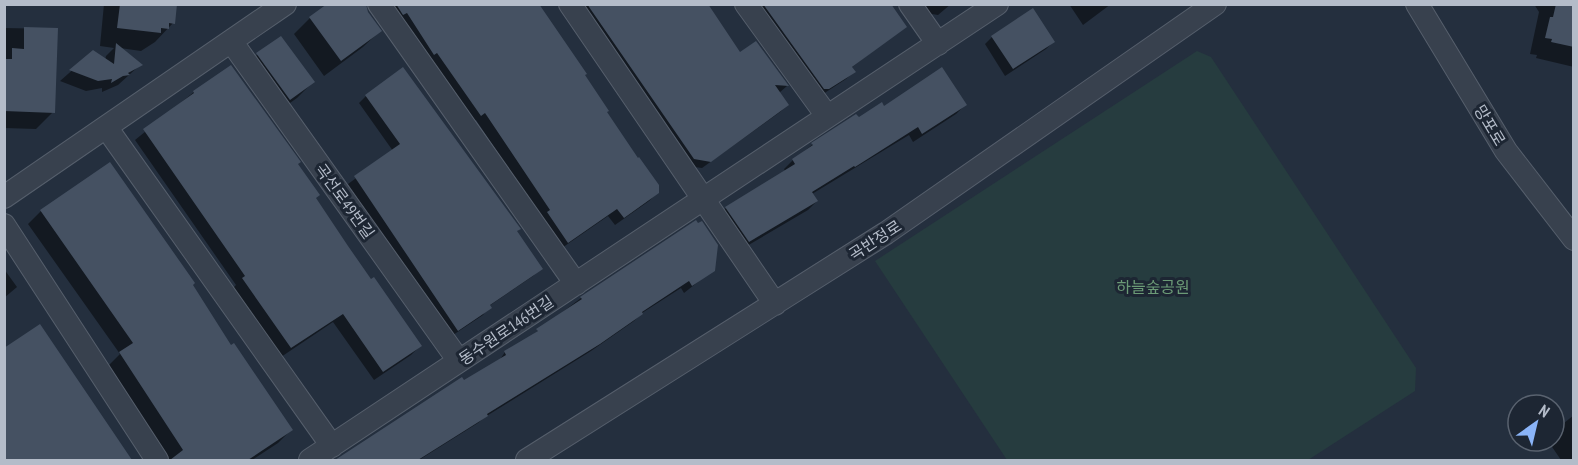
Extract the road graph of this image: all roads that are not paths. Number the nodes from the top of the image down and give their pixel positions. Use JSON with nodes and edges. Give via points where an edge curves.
{"nodes":[{"id":1,"x":285,"y":4,"type":"edge"},
{"id":2,"x":379,"y":4,"type":"edge"},
{"id":3,"x":570,"y":4,"type":"edge"},
{"id":4,"x":746,"y":4,"type":"edge"},
{"id":5,"x":910,"y":4,"type":"edge"},
{"id":6,"x":997,"y":4,"type":"edge"},
{"id":7,"x":1215,"y":4,"type":"edge"},
{"id":8,"x":1417,"y":4,"type":"edge"},
{"id":9,"x":231,"y":42,"type":"junction"},
{"id":10,"x":938,"y":44,"type":"junction"},
{"id":11,"x":827,"y":116,"type":"junction"},
{"id":12,"x":106,"y":127,"type":"junction"},
{"id":13,"x":4,"y":197,"type":"edge"},
{"id":14,"x":703,"y":200,"type":"junction"},
{"id":15,"x":4,"y":225,"type":"edge"},
{"id":16,"x":1574,"y":239,"type":"edge"},
{"id":17,"x":576,"y":284,"type":"junction"},
{"id":18,"x":775,"y":304,"type":"junction"},
{"id":19,"x":459,"y":361,"type":"junction"},
{"id":20,"x":332,"y":446,"type":"junction"},
{"id":21,"x":157,"y":460,"type":"edge"},
{"id":22,"x":310,"y":460,"type":"edge"},
{"id":23,"x":526,"y":460,"type":"edge"}],
"edges":[{"from":1,"to":9,"type":"street"},
{"from":2,"to":17,"type":"street"},
{"from":3,"to":14,"type":"street"},
{"from":4,"to":11,"type":"street"},
{"from":5,"to":10,"type":"street"},
{"from":6,"to":10,"type":"street","name":"동수원로146번길"},
{"from":7,"to":18,"type":"street","name":"곡반정로","via":[[886,233]]},
{"from":8,"to":16,"type":"street","name":"망포로","via":[[1506,151]]},
{"from":9,"to":12,"type":"street"},
{"from":9,"to":19,"type":"street","name":"곡선로49번길"},
{"from":10,"to":11,"type":"street","name":"동수원로146번길"},
{"from":11,"to":14,"type":"street","name":"동수원로146번길"},
{"from":12,"to":13,"type":"street"},
{"from":12,"to":20,"type":"street"},
{"from":14,"to":17,"type":"street","name":"동수원로146번길"},
{"from":14,"to":18,"type":"street"},
{"from":15,"to":21,"type":"street"},
{"from":17,"to":19,"type":"street","name":"동수원로146번길"},
{"from":18,"to":23,"type":"street","name":"곡반정로"},
{"from":19,"to":20,"type":"street","name":"동수원로146번길"},
{"from":20,"to":22,"type":"street","name":"동수원로146번길"}]}
